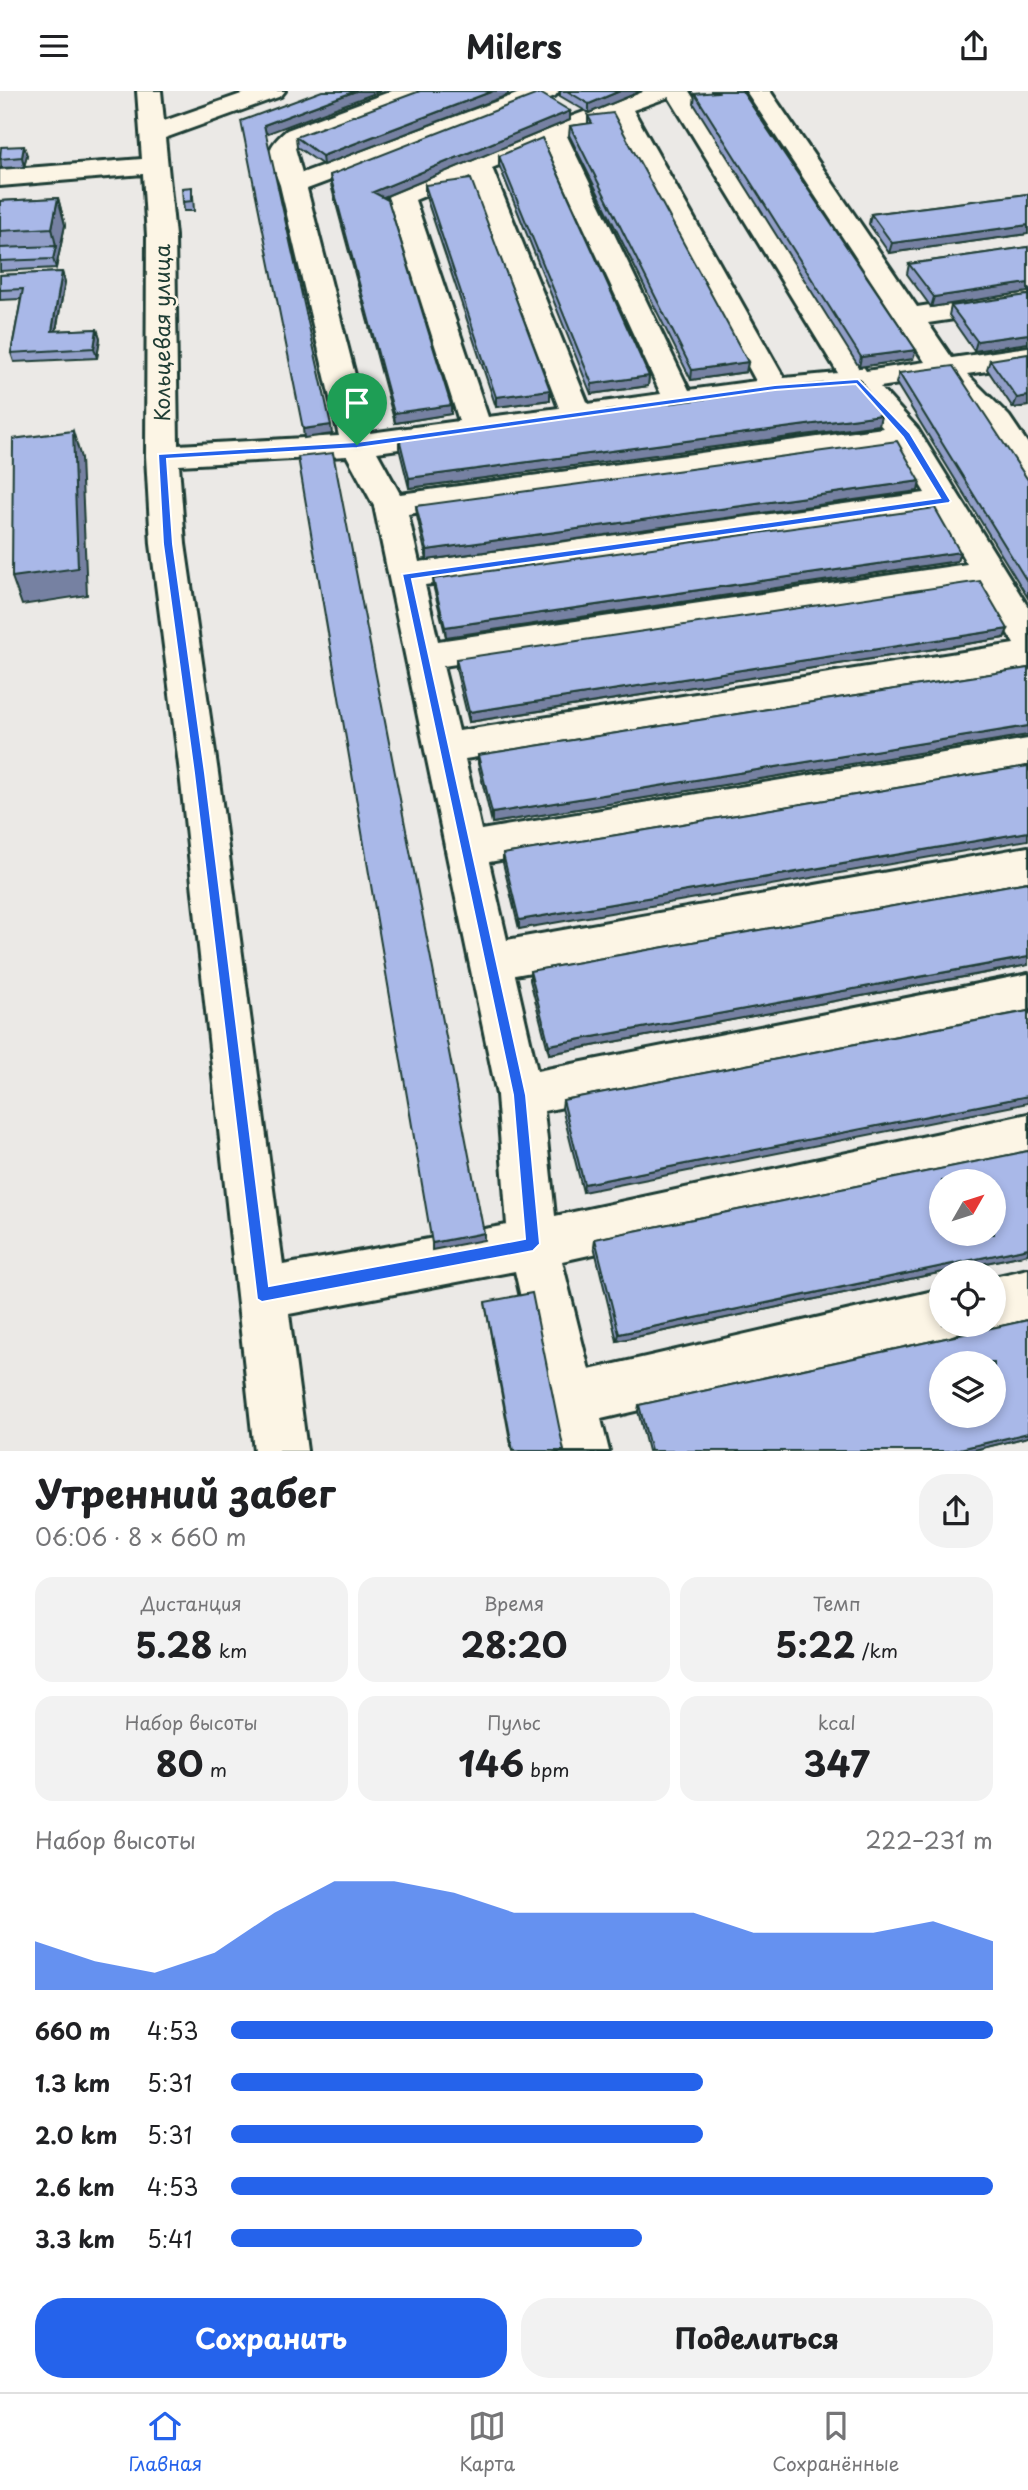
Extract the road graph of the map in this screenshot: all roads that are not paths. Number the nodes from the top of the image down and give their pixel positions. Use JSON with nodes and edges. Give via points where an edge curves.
{"nodes":[{"id":1,"x":149,"y":91,"type":"edge"},
{"id":2,"x":273,"y":91,"type":"edge"},
{"id":3,"x":414,"y":91,"type":"edge"},
{"id":4,"x":547,"y":91,"type":"edge"},
{"id":5,"x":663,"y":91,"type":"edge"},
{"id":6,"x":677,"y":91,"type":"edge"},
{"id":7,"x":758,"y":91,"type":"edge"},
{"id":8,"x":620,"y":108,"type":"junction"},
{"id":9,"x":553,"y":134,"type":"junction"},
{"id":10,"x":156,"y":149,"type":"junction"},
{"id":11,"x":478,"y":165,"type":"junction"},
{"id":12,"x":0,"y":178,"type":"edge"},
{"id":13,"x":293,"y":185,"type":"junction"},
{"id":14,"x":1028,"y":299,"type":"edge"},
{"id":15,"x":909,"y":317,"type":"junction"},
{"id":16,"x":1028,"y":356,"type":"edge"},
{"id":17,"x":944,"y":368,"type":"junction"},
{"id":18,"x":858,"y":381,"type":"junction"},
{"id":19,"x":775,"y":388,"type":"junction"},
{"id":20,"x":679,"y":401,"type":"junction"},
{"id":21,"x":577,"y":414,"type":"junction"},
{"id":22,"x":1028,"y":419,"type":"edge"},
{"id":23,"x":998,"y":423,"type":"junction"},
{"id":24,"x":476,"y":427,"type":"junction"},
{"id":25,"x":906,"y":435,"type":"junction"},
{"id":26,"x":357,"y":445,"type":"junction"},
{"id":27,"x":162,"y":456,"type":"junction"},
{"id":28,"x":1028,"y":468,"type":"edge"},
{"id":29,"x":946,"y":501,"type":"junction"},
{"id":30,"x":390,"y":506,"type":"junction"},
{"id":31,"x":989,"y":573,"type":"junction"},
{"id":32,"x":406,"y":576,"type":"junction"},
{"id":33,"x":1028,"y":637,"type":"edge"},
{"id":34,"x":1028,"y":655,"type":"edge"},
{"id":35,"x":424,"y":656,"type":"junction"},
{"id":36,"x":445,"y":748,"type":"junction"},
{"id":37,"x":1028,"y":754,"type":"edge"},
{"id":38,"x":467,"y":849,"type":"junction"},
{"id":39,"x":1028,"y":865,"type":"edge"},
{"id":40,"x":491,"y":961,"type":"junction"},
{"id":41,"x":1028,"y":993,"type":"edge"},
{"id":42,"x":520,"y":1095,"type":"junction"},
{"id":43,"x":1028,"y":1136,"type":"edge"},
{"id":44,"x":533,"y":1244,"type":"junction"},
{"id":45,"x":262,"y":1294,"type":"junction"},
{"id":46,"x":1028,"y":1294,"type":"edge"},
{"id":47,"x":1006,"y":1299,"type":"edge"},
{"id":48,"x":929,"y":1317,"type":"edge"},
{"id":49,"x":571,"y":1400,"type":"junction"},
{"id":50,"x":281,"y":1451,"type":"edge"},
{"id":51,"x":583,"y":1451,"type":"edge"}],
"edges":[{"from":1,"to":10,"type":"street","name":"Кольцевая улица"},
{"from":2,"to":10,"type":"street"},
{"from":3,"to":13,"type":"street","via":[[288,140],[282,153]]},
{"from":4,"to":13,"type":"street"},
{"from":5,"to":8,"type":"street"},
{"from":6,"to":18,"type":"street"},
{"from":7,"to":15,"type":"street"},
{"from":8,"to":9,"type":"street"},
{"from":8,"to":19,"type":"street"},
{"from":9,"to":11,"type":"street"},
{"from":9,"to":20,"type":"street"},
{"from":10,"to":12,"type":"street"},
{"from":10,"to":27,"type":"street","name":"Кольцевая улица"},
{"from":11,"to":21,"type":"street"},
{"from":11,"to":24,"type":"street","via":[[401,197]]},
{"from":13,"to":26,"type":"street"},
{"from":14,"to":15,"type":"street"},
{"from":15,"to":17,"type":"street"},
{"from":16,"to":17,"type":"street"},
{"from":17,"to":18,"type":"street"},
{"from":17,"to":23,"type":"street"},
{"from":18,"to":19,"type":"street"},
{"from":18,"to":25,"type":"street"},
{"from":19,"to":20,"type":"street"},
{"from":20,"to":21,"type":"street"},
{"from":21,"to":24,"type":"street"},
{"from":22,"to":23,"type":"street"},
{"from":23,"to":28,"type":"street"},
{"from":24,"to":26,"type":"street"},
{"from":25,"to":29,"type":"street"},
{"from":25,"to":30,"type":"street"},
{"from":26,"to":27,"type":"street"},
{"from":26,"to":30,"type":"street"},
{"from":27,"to":45,"type":"street","name":"Кольцевая улица","via":[[168,544]]},
{"from":29,"to":31,"type":"street"},
{"from":29,"to":32,"type":"street"},
{"from":30,"to":32,"type":"street"},
{"from":31,"to":33,"type":"street"},
{"from":31,"to":35,"type":"street"},
{"from":32,"to":35,"type":"street"},
{"from":34,"to":36,"type":"street"},
{"from":35,"to":36,"type":"street"},
{"from":36,"to":38,"type":"street"},
{"from":37,"to":38,"type":"street"},
{"from":38,"to":40,"type":"street"},
{"from":39,"to":40,"type":"street"},
{"from":40,"to":42,"type":"street"},
{"from":41,"to":42,"type":"street"},
{"from":42,"to":44,"type":"street"},
{"from":43,"to":44,"type":"street"},
{"from":44,"to":45,"type":"street"},
{"from":44,"to":49,"type":"street"},
{"from":45,"to":50,"type":"street","name":"Кольцевая улица"},
{"from":46,"to":47,"type":"street"},
{"from":48,"to":49,"type":"street"},
{"from":49,"to":51,"type":"street"}]}
